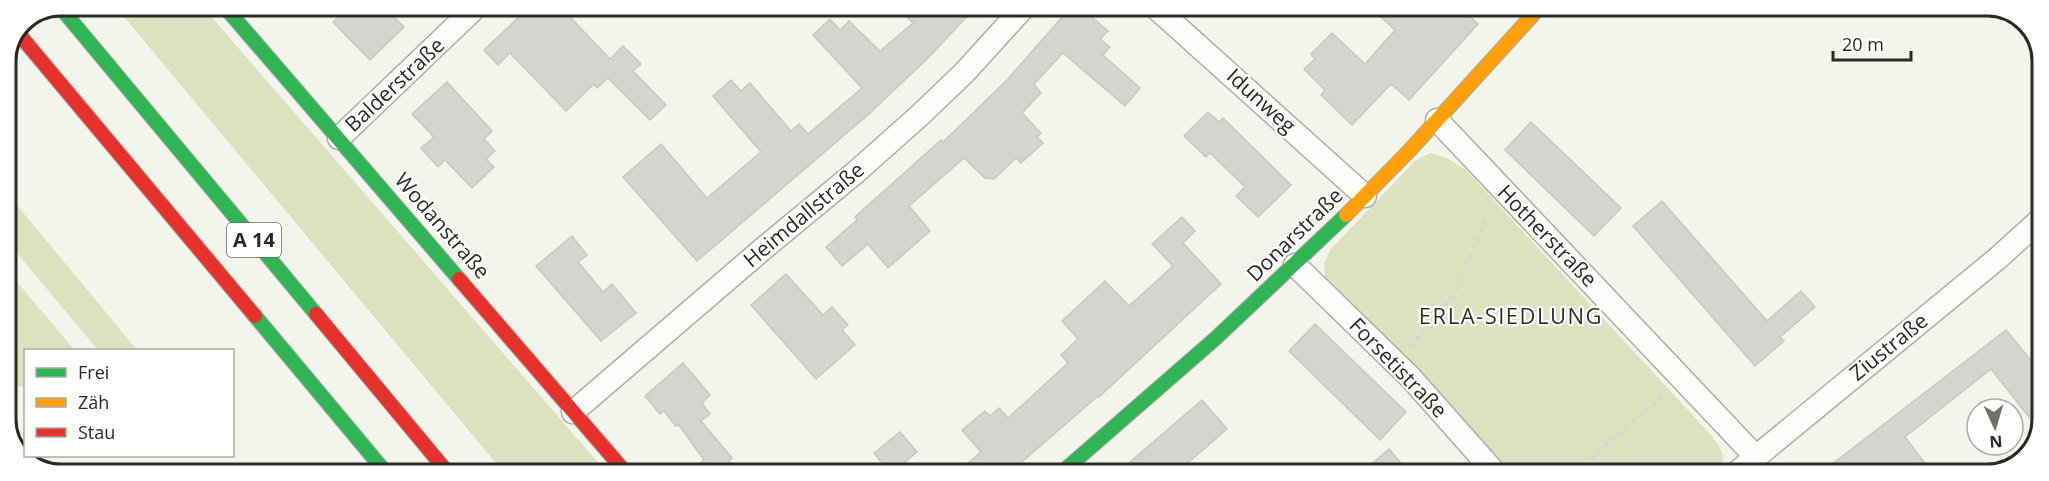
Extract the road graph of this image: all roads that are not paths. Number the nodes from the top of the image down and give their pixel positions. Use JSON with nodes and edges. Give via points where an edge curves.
{"nodes":[{"id":1,"x":67,"y":16,"type":"edge"},
{"id":2,"x":233,"y":16,"type":"edge"},
{"id":3,"x":467,"y":16,"type":"edge"},
{"id":4,"x":1016,"y":16,"type":"edge"},
{"id":5,"x":1165,"y":16,"type":"edge"},
{"id":6,"x":1532,"y":16,"type":"edge"},
{"id":7,"x":23,"y":39,"type":"edge"},
{"id":8,"x":1437,"y":120,"type":"junction"},
{"id":9,"x":339,"y":138,"type":"junction"},
{"id":10,"x":1365,"y":196,"type":"junction"},
{"id":11,"x":2032,"y":227,"type":"edge"},
{"id":12,"x":1295,"y":265,"type":"junction"},
{"id":13,"x":573,"y":412,"type":"junction"},
{"id":14,"x":1756,"y":457,"type":"junction"},
{"id":15,"x":379,"y":464,"type":"edge"},
{"id":16,"x":441,"y":464,"type":"edge"},
{"id":17,"x":618,"y":464,"type":"edge"},
{"id":18,"x":1072,"y":464,"type":"edge"},
{"id":19,"x":1487,"y":464,"type":"edge"},
{"id":20,"x":1747,"y":464,"type":"edge"}],
"edges":[{"from":1,"to":16,"type":"main road","number":"A 14"},
{"from":2,"to":9,"type":"main road","name":"Wodanstraße"},
{"from":3,"to":9,"type":"street","name":"Balderstraße"},
{"from":4,"to":13,"type":"street","name":"Heimdallstraße","via":[[964,74],[919,116]]},
{"from":5,"to":10,"type":"street","name":"Idunweg"},
{"from":6,"to":8,"type":"main road","name":"Donarstraße"},
{"from":7,"to":15,"type":"main road","number":"A 14"},
{"from":8,"to":10,"type":"main road","name":"Donarstraße"},
{"from":8,"to":14,"type":"street","name":"Hotherstraße"},
{"from":9,"to":13,"type":"main road","name":"Wodanstraße"},
{"from":10,"to":12,"type":"main road","name":"Donarstraße"},
{"from":11,"to":14,"type":"street","name":"Ziustraße"},
{"from":12,"to":18,"type":"main road","name":"Donarstraße"},
{"from":12,"to":19,"type":"street","name":"Forsetistraße","via":[[1396,364]]},
{"from":13,"to":17,"type":"main road","name":"Wodanstraße"},
{"from":14,"to":20,"type":"street","name":"Ziustraße"}]}
